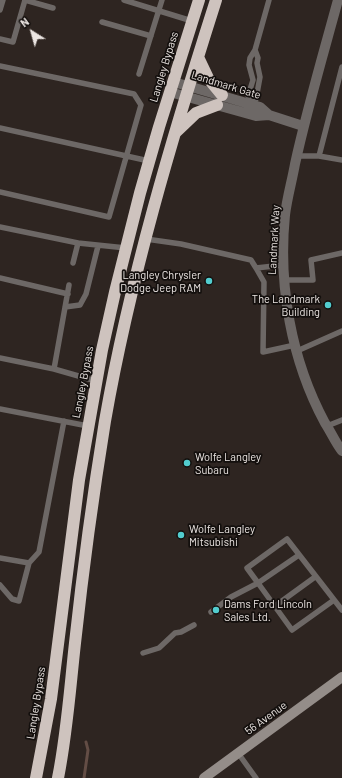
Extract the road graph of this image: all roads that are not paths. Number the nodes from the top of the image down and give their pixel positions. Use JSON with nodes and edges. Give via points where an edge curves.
{"nodes":[{"id":1,"x":3,"y":0,"type":"edge"},
{"id":2,"x":25,"y":0,"type":"edge"},
{"id":3,"x":124,"y":0,"type":"edge"},
{"id":4,"x":162,"y":0,"type":"edge"},
{"id":5,"x":199,"y":0,"type":"edge"},
{"id":6,"x":216,"y":0,"type":"edge"},
{"id":7,"x":269,"y":0,"type":"edge"},
{"id":8,"x":338,"y":0,"type":"edge"},
{"id":9,"x":53,"y":8,"type":"dead end"},
{"id":10,"x":0,"y":10,"type":"edge"},
{"id":11,"x":159,"y":11,"type":"junction"},
{"id":12,"x":192,"y":21,"type":"junction"},
{"id":13,"x":102,"y":22,"type":"dead end"},
{"id":14,"x":151,"y":36,"type":"junction"},
{"id":15,"x":0,"y":39,"type":"edge"},
{"id":16,"x":198,"y":57,"type":"junction"},
{"id":17,"x":0,"y":66,"type":"edge"},
{"id":18,"x":342,"y":67,"type":"edge"},
{"id":19,"x":139,"y":74,"type":"dead end"},
{"id":20,"x":172,"y":87,"type":"junction"},
{"id":21,"x":187,"y":91,"type":"junction"},
{"id":22,"x":219,"y":100,"type":"junction"},
{"id":23,"x":252,"y":104,"type":"junction"},
{"id":24,"x":270,"y":115,"type":"junction"},
{"id":25,"x":303,"y":126,"type":"junction"},
{"id":26,"x":0,"y":128,"type":"edge"},
{"id":27,"x":174,"y":133,"type":"junction"},
{"id":28,"x":126,"y":156,"type":"junction"},
{"id":29,"x":297,"y":156,"type":"junction"},
{"id":30,"x":319,"y":156,"type":"junction"},
{"id":31,"x":342,"y":160,"type":"edge"},
{"id":32,"x":149,"y":161,"type":"junction"},
{"id":33,"x":0,"y":192,"type":"edge"},
{"id":34,"x":0,"y":227,"type":"edge"},
{"id":35,"x":145,"y":239,"type":"junction"},
{"id":36,"x":78,"y":243,"type":"junction"},
{"id":37,"x":98,"y":246,"type":"junction"},
{"id":38,"x":126,"y":248,"type":"junction"},
{"id":39,"x":342,"y":253,"type":"edge"},
{"id":40,"x":73,"y":263,"type":"dead end"},
{"id":41,"x":283,"y":265,"type":"junction"},
{"id":42,"x":256,"y":268,"type":"junction"},
{"id":43,"x":0,"y":278,"type":"edge"},
{"id":44,"x":284,"y":280,"type":"junction"},
{"id":45,"x":69,"y":285,"type":"dead end"},
{"id":46,"x":68,"y":294,"type":"junction"},
{"id":47,"x":65,"y":307,"type":"junction"},
{"id":48,"x":342,"y":331,"type":"edge"},
{"id":49,"x":296,"y":348,"type":"junction"},
{"id":50,"x":0,"y":358,"type":"edge"},
{"id":51,"x":54,"y":369,"type":"junction"},
{"id":52,"x":96,"y":380,"type":"junction"},
{"id":53,"x":0,"y":409,"type":"edge"},
{"id":54,"x":342,"y":420,"type":"edge"},
{"id":55,"x":64,"y":421,"type":"junction"},
{"id":56,"x":88,"y":426,"type":"junction"},
{"id":57,"x":327,"y":426,"type":"junction"},
{"id":58,"x":342,"y":451,"type":"edge"},
{"id":59,"x":299,"y":554,"type":"junction"},
{"id":60,"x":0,"y":558,"type":"edge"},
{"id":61,"x":29,"y":563,"type":"junction"},
{"id":62,"x":315,"y":576,"type":"junction"},
{"id":63,"x":258,"y":583,"type":"junction"},
{"id":64,"x":0,"y":585,"type":"edge"},
{"id":65,"x":334,"y":600,"type":"junction"},
{"id":66,"x":275,"y":606,"type":"junction"},
{"id":67,"x":342,"y":610,"type":"edge"},
{"id":68,"x":211,"y":612,"type":"dead end"},
{"id":69,"x":194,"y":625,"type":"dead end"},
{"id":70,"x":143,"y":653,"type":"dead end"},
{"id":71,"x":342,"y":677,"type":"edge"},
{"id":72,"x":238,"y":753,"type":"junction"},
{"id":73,"x":36,"y":778,"type":"edge"},
{"id":74,"x":58,"y":778,"type":"edge"},
{"id":75,"x":204,"y":778,"type":"edge"},
{"id":76,"x":256,"y":778,"type":"edge"}],
"edges":[{"from":1,"to":10,"type":"lane"},
{"from":2,"to":9,"type":"lane"},
{"from":2,"to":15,"type":"lane","via":[[12,42]]},
{"from":3,"to":11,"type":"lane"},
{"from":4,"to":11,"type":"lane"},
{"from":5,"to":12,"type":"highway","name":"Langley Bypass"},
{"from":6,"to":16,"type":"highway"},
{"from":7,"to":23,"type":"lane","via":[[255,50],[249,61],[253,80],[248,96]]},
{"from":8,"to":25,"type":"street","name":"Landmark Way"},
{"from":11,"to":12,"type":"lane"},
{"from":11,"to":14,"type":"lane"},
{"from":12,"to":20,"type":"highway","name":"Langley Bypass"},
{"from":13,"to":14,"type":"lane"},
{"from":14,"to":19,"type":"lane"},
{"from":16,"to":21,"type":"highway"},
{"from":16,"to":22,"type":"highway"},
{"from":17,"to":28,"type":"lane","via":[[134,94],[141,105]]},
{"from":18,"to":30,"type":"lane"},
{"from":20,"to":21,"type":"street","name":"Landmark Gate"},
{"from":20,"to":32,"type":"highway","name":"Langley Bypass"},
{"from":21,"to":22,"type":"street","name":"Landmark Gate"},
{"from":21,"to":27,"type":"highway"},
{"from":22,"to":23,"type":"street","name":"Landmark Gate"},
{"from":22,"to":24,"type":"street","name":"Landmark Gate","via":[[256,116]]},
{"from":22,"to":27,"type":"highway","via":[[196,113]]},
{"from":23,"to":24,"type":"street","name":"Landmark Gate"},
{"from":24,"to":25,"type":"street","name":"Landmark Gate"},
{"from":25,"to":29,"type":"street","name":"Landmark Way"},
{"from":26,"to":28,"type":"lane"},
{"from":27,"to":35,"type":"highway"},
{"from":28,"to":32,"type":"lane"},
{"from":28,"to":33,"type":"lane","via":[[109,217]]},
{"from":29,"to":30,"type":"lane"},
{"from":29,"to":41,"type":"street","name":"Landmark Way","via":[[285,214]]},
{"from":30,"to":31,"type":"lane"},
{"from":32,"to":38,"type":"highway","name":"Langley Bypass"},
{"from":34,"to":36,"type":"lane"},
{"from":35,"to":42,"type":"lane","via":[[181,244],[251,260]]},
{"from":35,"to":74,"type":"highway","via":[[122,339],[96,476]]},
{"from":36,"to":37,"type":"lane"},
{"from":36,"to":40,"type":"lane"},
{"from":37,"to":38,"type":"lane"},
{"from":37,"to":47,"type":"lane","via":[[86,294],[80,305]]},
{"from":38,"to":52,"type":"highway","name":"Langley Bypass"},
{"from":39,"to":44,"type":"lane","via":[[310,260],[312,280]]},
{"from":41,"to":42,"type":"lane"},
{"from":41,"to":44,"type":"street","name":"Landmark Way"},
{"from":42,"to":49,"type":"lane","via":[[264,282],[263,352]]},
{"from":43,"to":46,"type":"lane"},
{"from":44,"to":49,"type":"street","name":"Landmark Way"},
{"from":45,"to":46,"type":"lane"},
{"from":46,"to":47,"type":"lane"},
{"from":47,"to":51,"type":"lane"},
{"from":48,"to":49,"type":"lane"},
{"from":49,"to":57,"type":"street","name":"Landmark Way","via":[[304,376]]},
{"from":50,"to":51,"type":"lane"},
{"from":51,"to":52,"type":"lane"},
{"from":52,"to":56,"type":"highway","name":"Langley Bypass"},
{"from":53,"to":55,"type":"lane"},
{"from":54,"to":57,"type":"lane"},
{"from":55,"to":56,"type":"lane"},
{"from":55,"to":61,"type":"lane","via":[[39,552]]},
{"from":56,"to":73,"type":"highway","name":"Langley Bypass","via":[[51,699]]},
{"from":57,"to":58,"type":"street","name":"Landmark Way"},
{"from":59,"to":62,"type":"lane"},
{"from":59,"to":63,"type":"lane"},
{"from":59,"to":63,"type":"lane","via":[[287,539],[247,568]]},
{"from":60,"to":61,"type":"lane"},
{"from":61,"to":64,"type":"lane","via":[[19,601],[12,599]]},
{"from":62,"to":65,"type":"lane"},
{"from":62,"to":66,"type":"lane"},
{"from":63,"to":66,"type":"lane"},
{"from":63,"to":68,"type":"lane","via":[[230,597]]},
{"from":65,"to":66,"type":"lane","via":[[292,630]]},
{"from":65,"to":67,"type":"lane"},
{"from":69,"to":70,"type":"lane","via":[[175,633],[158,648]]},
{"from":71,"to":72,"type":"main road","name":"56 Avenue"},
{"from":72,"to":75,"type":"main road","name":"56 Avenue"},
{"from":72,"to":76,"type":"lane"}]}
